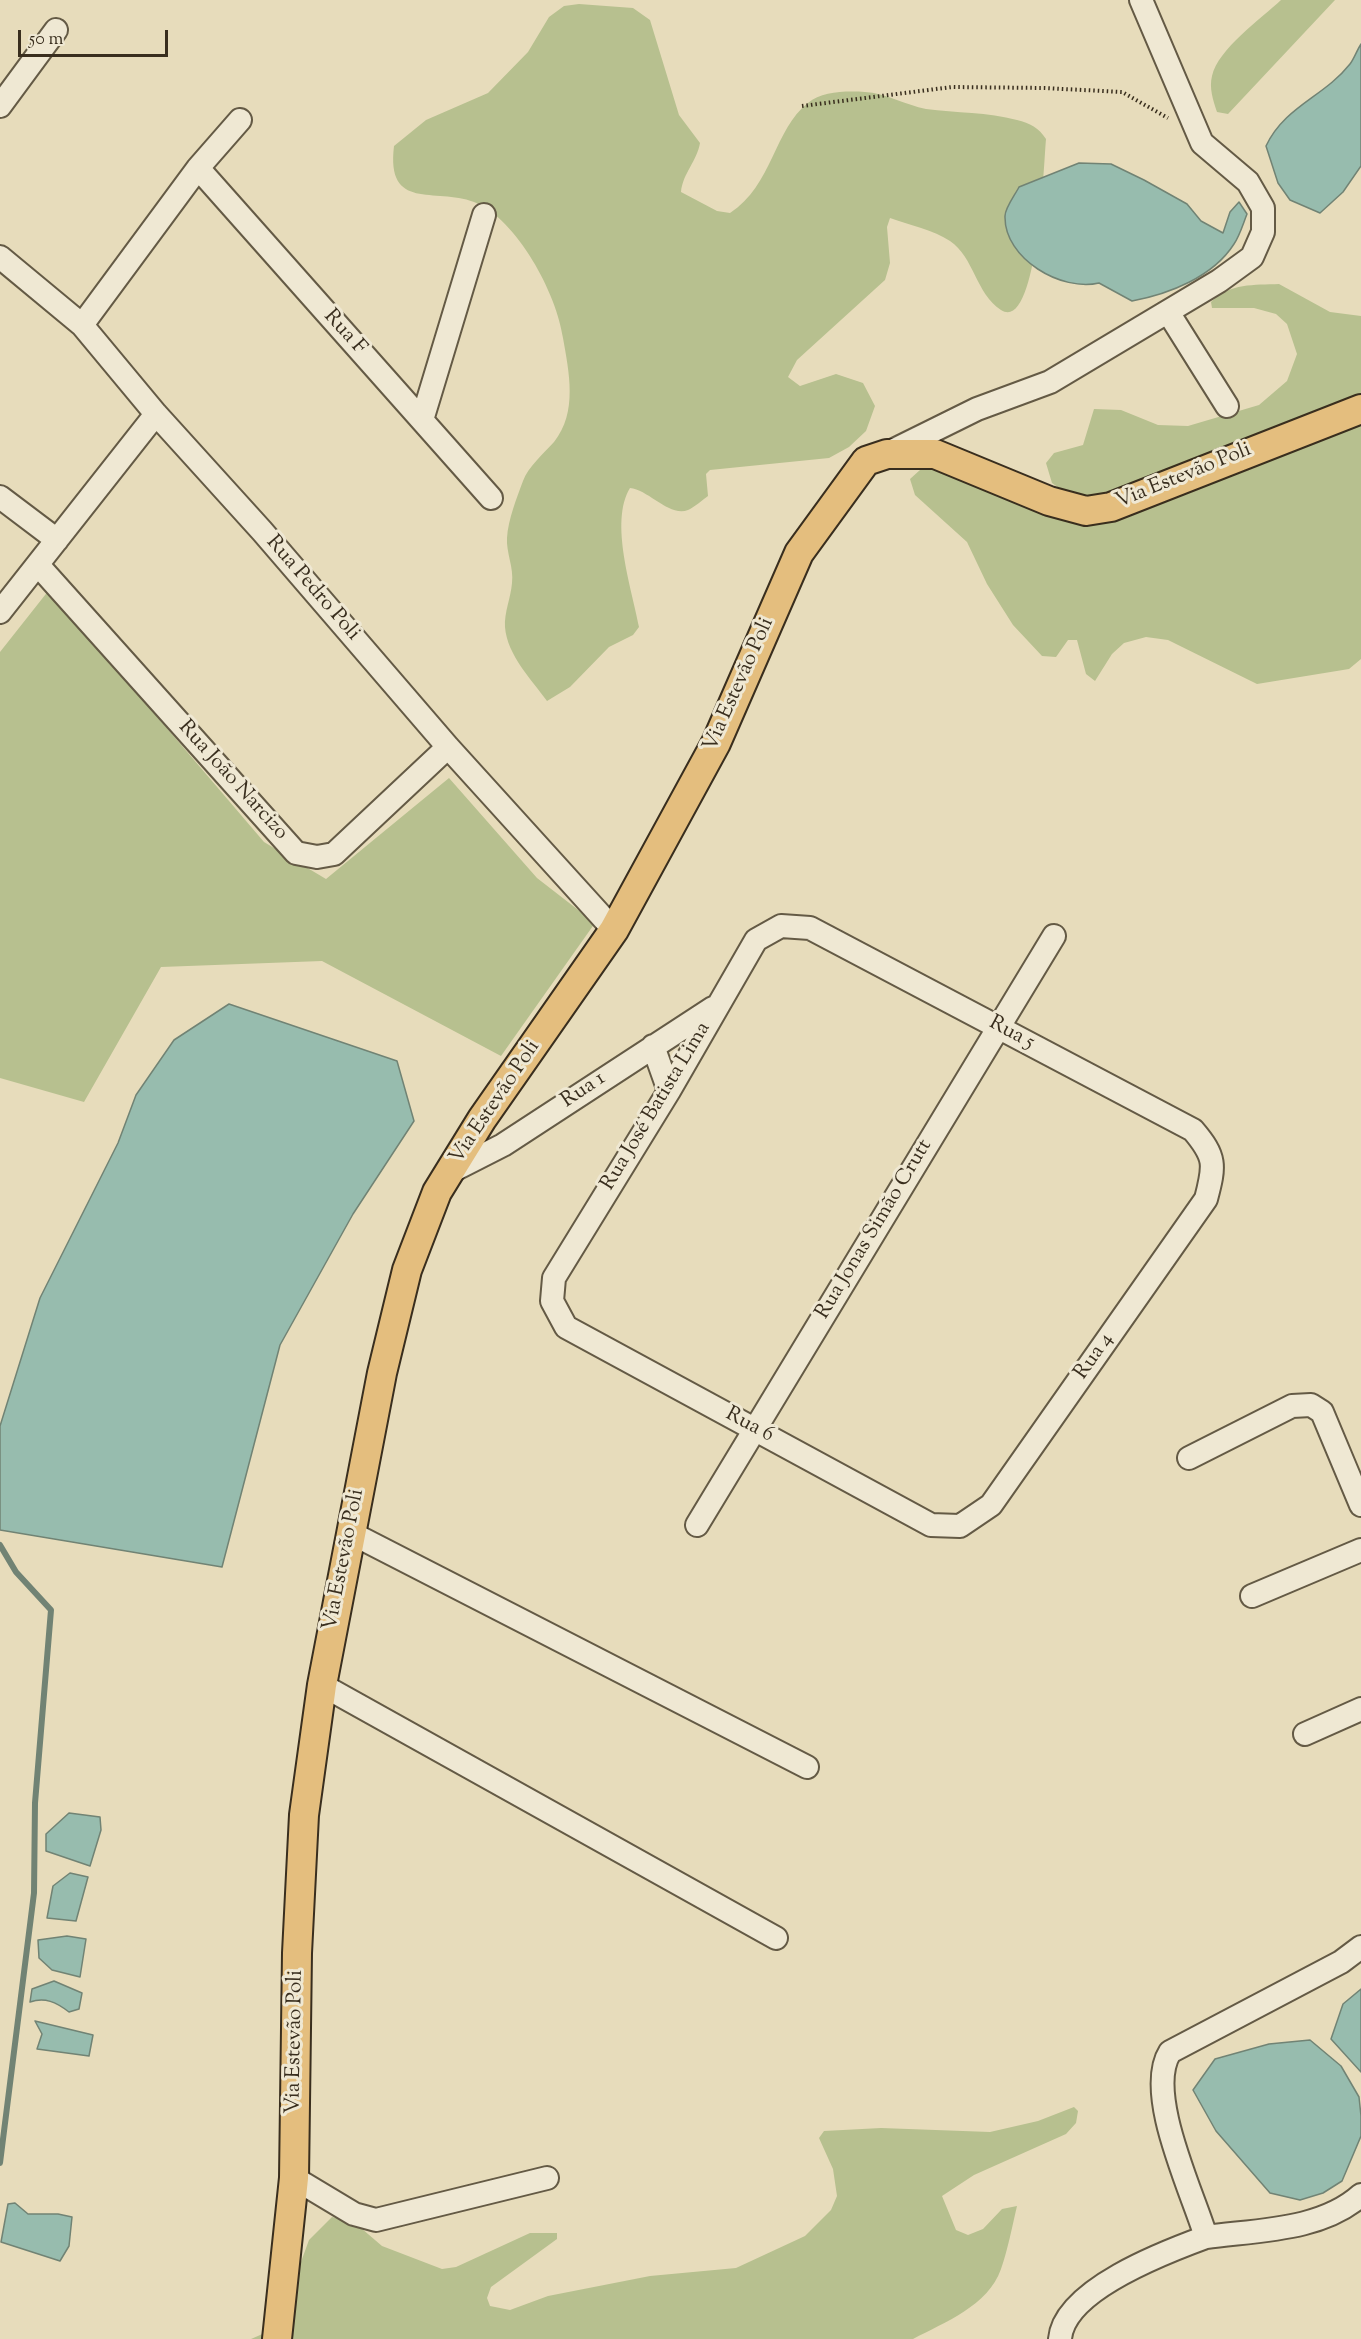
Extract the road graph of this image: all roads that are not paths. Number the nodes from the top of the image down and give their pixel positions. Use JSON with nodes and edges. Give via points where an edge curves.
{"nodes":[{"id":1,"x":1142,"y":5,"type":"edge"},
{"id":2,"x":56,"y":30,"type":"dead end"},
{"id":3,"x":0,"y":106,"type":"edge"},
{"id":4,"x":240,"y":120,"type":"dead end"},
{"id":5,"x":198,"y":168,"type":"junction"},
{"id":6,"x":484,"y":215,"type":"dead end"},
{"id":7,"x":0,"y":257,"type":"edge"},
{"id":8,"x":1168,"y":312,"type":"junction"},
{"id":9,"x":82,"y":325,"type":"junction"},
{"id":10,"x":1227,"y":406,"type":"dead end"},
{"id":11,"x":1361,"y":410,"type":"edge"},
{"id":12,"x":156,"y":414,"type":"junction"},
{"id":13,"x":422,"y":420,"type":"junction"},
{"id":14,"x":887,"y":454,"type":"junction"},
{"id":15,"x":0,"y":497,"type":"edge"},
{"id":16,"x":491,"y":498,"type":"dead end"},
{"id":17,"x":57,"y":540,"type":"junction"},
{"id":18,"x":38,"y":565,"type":"junction"},
{"id":19,"x":0,"y":612,"type":"edge"},
{"id":20,"x":448,"y":747,"type":"junction"},
{"id":21,"x":781,"y":926,"type":"joint"},
{"id":22,"x":614,"y":930,"type":"junction"},
{"id":23,"x":1054,"y":936,"type":"dead end"},
{"id":24,"x":716,"y":1006,"type":"junction"},
{"id":25,"x":998,"y":1027,"type":"junction"},
{"id":26,"x":653,"y":1046,"type":"junction"},
{"id":27,"x":669,"y":1091,"type":"junction"},
{"id":28,"x":450,"y":1172,"type":"junction"},
{"id":29,"x":1212,"y":1175,"type":"joint"},
{"id":30,"x":552,"y":1301,"type":"joint"},
{"id":31,"x":755,"y":1429,"type":"junction"},
{"id":32,"x":1189,"y":1458,"type":"dead end"},
{"id":33,"x":1361,"y":1505,"type":"edge"},
{"id":34,"x":697,"y":1525,"type":"dead end"},
{"id":35,"x":960,"y":1526,"type":"joint"},
{"id":36,"x":349,"y":1532,"type":"junction"},
{"id":37,"x":1361,"y":1550,"type":"edge"},
{"id":38,"x":1252,"y":1596,"type":"dead end"},
{"id":39,"x":322,"y":1685,"type":"junction"},
{"id":40,"x":1361,"y":1710,"type":"edge"},
{"id":41,"x":1305,"y":1734,"type":"dead end"},
{"id":42,"x":807,"y":1767,"type":"dead end"},
{"id":43,"x":776,"y":1938,"type":"dead end"},
{"id":44,"x":1361,"y":1947,"type":"edge"},
{"id":45,"x":294,"y":2178,"type":"junction"},
{"id":46,"x":547,"y":2178,"type":"dead end"},
{"id":47,"x":1361,"y":2195,"type":"edge"},
{"id":48,"x":1206,"y":2236,"type":"junction"},
{"id":49,"x":277,"y":2339,"type":"edge"},
{"id":50,"x":1060,"y":2339,"type":"edge"}],
"edges":[{"from":1,"to":8,"type":"street","via":[[1202,143],[1248,182],[1263,208],[1263,232],[1252,256]]},
{"from":2,"to":3,"type":"street"},
{"from":4,"to":5,"type":"street"},
{"from":5,"to":9,"type":"street"},
{"from":5,"to":13,"type":"street","name":"Rua F"},
{"from":6,"to":13,"type":"street"},
{"from":7,"to":9,"type":"street","name":"Rua Pedro Poli"},
{"from":8,"to":10,"type":"street"},
{"from":8,"to":14,"type":"street","via":[[1050,382],[977,408]]},
{"from":9,"to":12,"type":"street","name":"Rua Pedro Poli"},
{"from":11,"to":14,"type":"main road","name":"Via Estevão Poli","via":[[1111,507],[1086,511],[1049,501],[935,454]]},
{"from":12,"to":17,"type":"street"},
{"from":12,"to":20,"type":"street","name":"Rua Pedro Poli"},
{"from":13,"to":16,"type":"street","name":"Rua F"},
{"from":14,"to":22,"type":"main road","name":"Via Estevão Poli","via":[[866,461],[799,553],[716,743]]},
{"from":15,"to":17,"type":"street"},
{"from":17,"to":18,"type":"street"},
{"from":18,"to":19,"type":"street"},
{"from":18,"to":20,"type":"street","name":"Rua João Narcizo","via":[[296,853],[317,857],[334,854]]},
{"from":20,"to":22,"type":"street","name":"Rua Pedro Poli"},
{"from":21,"to":24,"type":"street","name":"Rua José Batista Lima","via":[[756,940]]},
{"from":21,"to":25,"type":"street","name":"Rua 5","via":[[810,928]]},
{"from":22,"to":28,"type":"main road","name":"Via Estevão Poli","via":[[482,1119]]},
{"from":23,"to":25,"type":"street","name":"Rua Jonas Simão Crutt"},
{"from":24,"to":26,"type":"street","name":"Rua 1"},
{"from":24,"to":27,"type":"street","name":"Rua José Batista Lima"},
{"from":25,"to":29,"type":"street","name":"Rua 5","via":[[1193,1130],[1210,1150]]},
{"from":25,"to":31,"type":"street","name":"Rua Jonas Simão Crutt"},
{"from":26,"to":27,"type":"street"},
{"from":26,"to":28,"type":"street","name":"Rua 1","via":[[503,1145]]},
{"from":27,"to":30,"type":"street","name":"Rua José Batista Lima","via":[[554,1278]]},
{"from":28,"to":36,"type":"main road","name":"Via Estevão Poli","via":[[437,1192],[407,1270],[381,1373]]},
{"from":29,"to":35,"type":"street","name":"Rua 4","via":[[1206,1199],[991,1505]]},
{"from":30,"to":31,"type":"street","name":"Rua 6","via":[[566,1327]]},
{"from":31,"to":34,"type":"street","name":"Rua Jonas Simão Crutt"},
{"from":31,"to":35,"type":"street","name":"Rua 6","via":[[931,1525]]},
{"from":32,"to":33,"type":"street","via":[[1292,1406],[1311,1405],[1322,1412]]},
{"from":36,"to":39,"type":"main road","name":"Via Estevão Poli"},
{"from":36,"to":42,"type":"street"},
{"from":37,"to":38,"type":"street"},
{"from":39,"to":43,"type":"street"},
{"from":39,"to":45,"type":"main road","name":"Via Estevão Poli","via":[[304,1815],[297,1953]]},
{"from":40,"to":41,"type":"street"},
{"from":44,"to":48,"type":"street","via":[[1341,1962],[1177,2047],[1166,2059],[1163,2083],[1167,2124]]},
{"from":45,"to":46,"type":"street","via":[[354,2214],[376,2220]]},
{"from":45,"to":49,"type":"main road","name":"Via Estevão Poli"},
{"from":47,"to":48,"type":"street","via":[[1342,2210],[1314,2220]]},
{"from":48,"to":50,"type":"street","via":[[1091,2292],[1071,2310]]}]}
